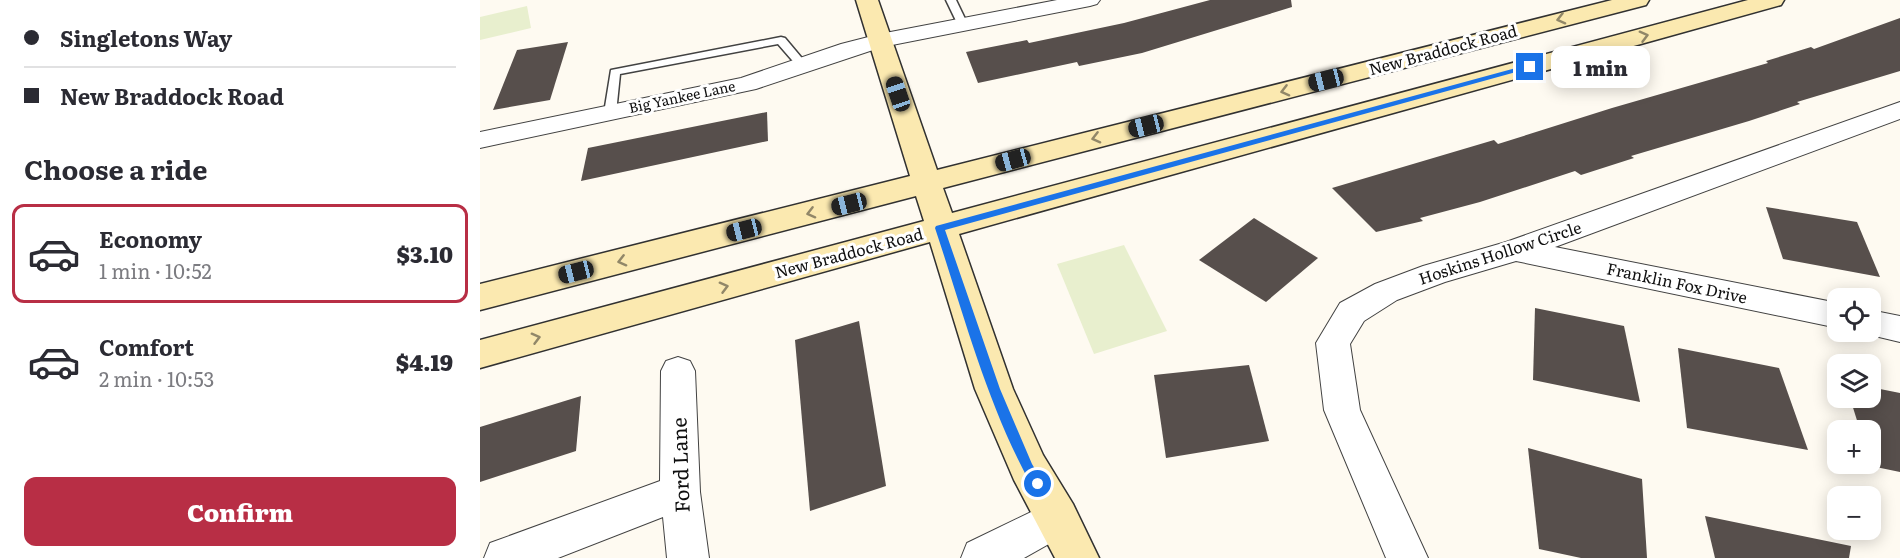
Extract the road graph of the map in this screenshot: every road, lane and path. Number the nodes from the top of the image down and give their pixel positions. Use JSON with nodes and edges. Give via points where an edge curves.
{"nodes":[{"id":1,"x":867,"y":0,"type":"edge"},
{"id":2,"x":951,"y":0,"type":"edge"},
{"id":3,"x":1090,"y":0,"type":"edge"},
{"id":4,"x":1638,"y":0,"type":"edge"},
{"id":5,"x":1773,"y":0,"type":"edge"},
{"id":6,"x":963,"y":25,"type":"junction"},
{"id":7,"x":880,"y":41,"type":"junction"},
{"id":8,"x":802,"y":65,"type":"junction"},
{"id":9,"x":1900,"y":110,"type":"edge"},
{"id":10,"x":610,"y":113,"type":"junction"},
{"id":11,"x":480,"y":140,"type":"edge"},
{"id":12,"x":928,"y":182,"type":"junction"},
{"id":13,"x":940,"y":228,"type":"junction"},
{"id":14,"x":1516,"y":250,"type":"junction"},
{"id":15,"x":480,"y":297,"type":"edge"},
{"id":16,"x":1827,"y":314,"type":"edge"},
{"id":17,"x":1881,"y":325,"type":"edge"},
{"id":18,"x":1900,"y":329,"type":"edge"},
{"id":19,"x":480,"y":354,"type":"edge"},
{"id":20,"x":678,"y":371,"type":"dead end"},
{"id":21,"x":680,"y":492,"type":"junction"},
{"id":22,"x":1058,"y":518,"type":"junction"},
{"id":23,"x":505,"y":558,"type":"edge"},
{"id":24,"x":688,"y":558,"type":"edge"},
{"id":25,"x":982,"y":558,"type":"edge"},
{"id":26,"x":1077,"y":558,"type":"edge"},
{"id":27,"x":1407,"y":558,"type":"edge"}],
"edges":[{"from":1,"to":7,"type":"main road"},
{"from":2,"to":6,"type":"lane"},
{"from":3,"to":6,"type":"street","name":"Big Yankee Lane"},
{"from":4,"to":12,"type":"main road","name":"New Braddock Road","one_way":true},
{"from":13,"to":5,"type":"main road","name":"New Braddock Road","one_way":true},
{"from":6,"to":7,"type":"street","name":"Big Yankee Lane"},
{"from":7,"to":8,"type":"street","name":"Big Yankee Lane"},
{"from":7,"to":12,"type":"main road"},
{"from":8,"to":10,"type":"street","name":"Big Yankee Lane","via":[[747,84]]},
{"from":8,"to":10,"type":"lane","via":[[781,40],[615,72]]},
{"from":9,"to":14,"type":"street","name":"Hoskins Hollow Circle"},
{"from":10,"to":11,"type":"street","name":"Big Yankee Lane"},
{"from":12,"to":13,"type":"main road"},
{"from":12,"to":15,"type":"main road","name":"New Braddock Road","one_way":true},
{"from":19,"to":13,"type":"main road","name":"New Braddock Road","one_way":true},
{"from":13,"to":22,"type":"main road","via":[[994,389],[1028,467]]},
{"from":14,"to":16,"type":"street","name":"Franklin Fox Drive"},
{"from":14,"to":27,"type":"street","name":"Hoskins Hollow Circle","via":[[1386,292],[1352,312],[1333,343],[1342,410]]},
{"from":17,"to":18,"type":"street"},
{"from":20,"to":21,"type":"street","name":"Ford Lane"},
{"from":21,"to":23,"type":"street"},
{"from":21,"to":24,"type":"street","name":"Ford Lane"},
{"from":22,"to":25,"type":"street"},
{"from":22,"to":26,"type":"main road"}]}
